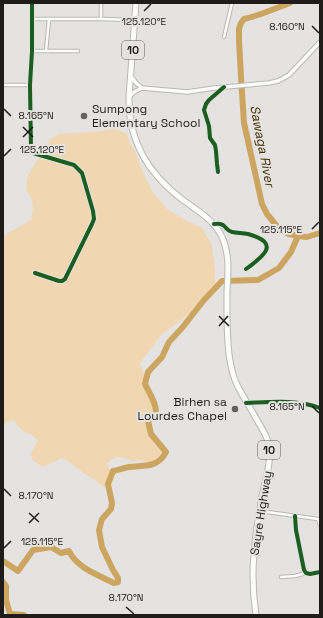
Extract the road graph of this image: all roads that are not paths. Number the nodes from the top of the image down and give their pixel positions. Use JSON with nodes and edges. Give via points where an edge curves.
{"nodes":[{"id":1,"x":32,"y":3,"type":"edge"},
{"id":2,"x":101,"y":3,"type":"edge"},
{"id":3,"x":136,"y":3,"type":"edge"},
{"id":4,"x":232,"y":3,"type":"edge"},
{"id":5,"x":32,"y":19,"type":"junction"},
{"id":6,"x":49,"y":19,"type":"junction"},
{"id":7,"x":101,"y":19,"type":"junction"},
{"id":8,"x":136,"y":20,"type":"junction"},
{"id":9,"x":224,"y":37,"type":"dead end"},
{"id":10,"x":320,"y":42,"type":"edge"},
{"id":11,"x":46,"y":50,"type":"junction"},
{"id":12,"x":32,"y":51,"type":"junction"},
{"id":13,"x":78,"y":51,"type":"dead end"},
{"id":14,"x":131,"y":76,"type":"junction"},
{"id":15,"x":3,"y":85,"type":"edge"},
{"id":16,"x":30,"y":85,"type":"junction"},
{"id":17,"x":224,"y":87,"type":"junction"},
{"id":18,"x":142,"y":88,"type":"junction"},
{"id":19,"x":129,"y":97,"type":"junction"},
{"id":20,"x":218,"y":172,"type":"dead end"},
{"id":21,"x":214,"y":224,"type":"junction"},
{"id":22,"x":246,"y":269,"type":"dead end"},
{"id":23,"x":35,"y":273,"type":"dead end"},
{"id":24,"x":246,"y":403,"type":"junction"},
{"id":25,"x":320,"y":408,"type":"edge"},
{"id":26,"x":260,"y":511,"type":"junction"},
{"id":27,"x":295,"y":516,"type":"junction"},
{"id":28,"x":319,"y":519,"type":"edge"},
{"id":29,"x":320,"y":525,"type":"edge"},
{"id":30,"x":320,"y":572,"type":"edge"},
{"id":31,"x":306,"y":573,"type":"junction"},
{"id":32,"x":281,"y":577,"type":"dead end"},
{"id":33,"x":256,"y":615,"type":"edge"}],
"edges":[{"from":1,"to":5,"type":"street"},
{"from":2,"to":7,"type":"street"},
{"from":3,"to":8,"type":"highway","number":"10"},
{"from":4,"to":9,"type":"street"},
{"from":5,"to":6,"type":"street"},
{"from":5,"to":12,"type":"street"},
{"from":6,"to":7,"type":"street"},
{"from":6,"to":11,"type":"street"},
{"from":7,"to":8,"type":"street"},
{"from":8,"to":14,"type":"highway","number":"10"},
{"from":10,"to":17,"type":"main road","via":[[285,78],[272,83]]},
{"from":11,"to":12,"type":"street"},
{"from":11,"to":13,"type":"street"},
{"from":12,"to":16,"type":"street"},
{"from":14,"to":18,"type":"main road"},
{"from":14,"to":19,"type":"highway","number":"10"},
{"from":15,"to":16,"type":"street"},
{"from":16,"to":23,"type":"street","via":[[32,153],[78,168],[82,173],[94,219],[65,279],[59,281]]},
{"from":17,"to":18,"type":"main road","via":[[187,92]]},
{"from":17,"to":20,"type":"street","via":[[205,107],[210,138],[215,145]]},
{"from":18,"to":19,"type":"main road"},
{"from":19,"to":21,"type":"highway","name":"Sayre Highway","number":"10","via":[[132,131],[148,164],[169,189]]},
{"from":21,"to":22,"type":"street","via":[[222,224],[230,232],[247,234],[266,243],[267,249]]},
{"from":21,"to":24,"type":"highway","name":"Sayre Highway","number":"10","via":[[225,245],[227,258],[230,366]]},
{"from":24,"to":25,"type":"street","via":[[292,402]]},
{"from":24,"to":26,"type":"highway","name":"Sayre Highway","number":"10","via":[[265,434],[269,446]]},
{"from":26,"to":27,"type":"street"},
{"from":26,"to":33,"type":"highway","name":"Sayre Highway","number":"10","via":[[253,563]]},
{"from":27,"to":28,"type":"street"},
{"from":27,"to":31,"type":"street"},
{"from":28,"to":29,"type":"street"},
{"from":30,"to":31,"type":"street"},
{"from":31,"to":32,"type":"street"}]}
